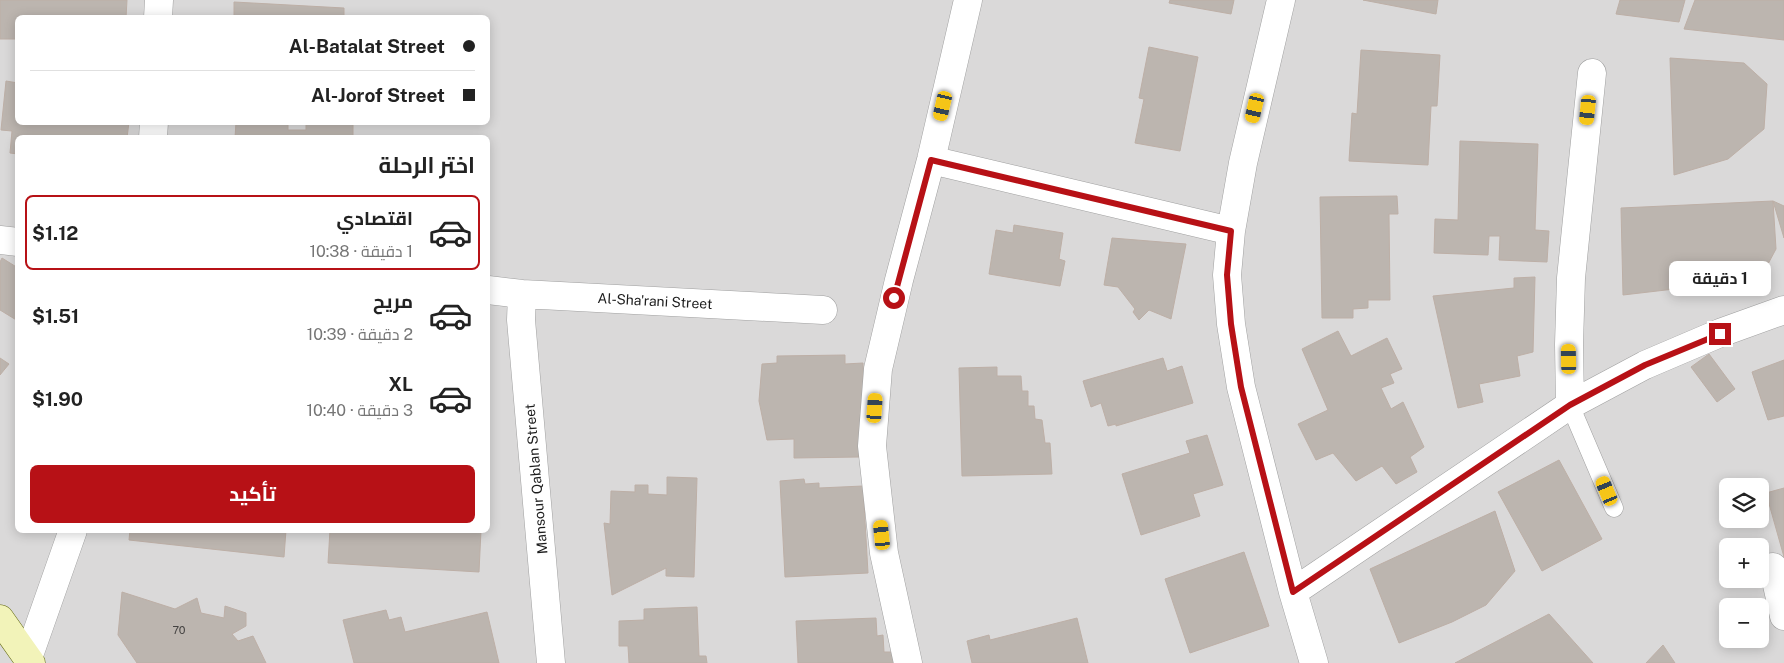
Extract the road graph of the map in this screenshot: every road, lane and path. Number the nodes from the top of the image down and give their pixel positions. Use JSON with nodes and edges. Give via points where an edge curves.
{"nodes":[{"id":1,"x":159,"y":0,"type":"edge"},
{"id":2,"x":968,"y":0,"type":"edge"},
{"id":3,"x":1281,"y":0,"type":"edge"},
{"id":4,"x":158,"y":15,"type":"edge"},
{"id":5,"x":1592,"y":73,"type":"dead end"},
{"id":6,"x":931,"y":160,"type":"junction"},
{"id":7,"x":1231,"y":231,"type":"junction"},
{"id":8,"x":0,"y":240,"type":"edge"},
{"id":9,"x":15,"y":242,"type":"edge"},
{"id":10,"x":490,"y":290,"type":"edge"},
{"id":11,"x":522,"y":294,"type":"junction"},
{"id":12,"x":823,"y":310,"type":"dead end"},
{"id":13,"x":1784,"y":310,"type":"edge"},
{"id":14,"x":1570,"y":405,"type":"junction"},
{"id":15,"x":1614,"y":508,"type":"dead end"},
{"id":16,"x":72,"y":533,"type":"edge"},
{"id":17,"x":1773,"y":567,"type":"dead end"},
{"id":18,"x":1293,"y":592,"type":"junction"},
{"id":19,"x":1784,"y":616,"type":"edge"},
{"id":20,"x":0,"y":620,"type":"edge"},
{"id":21,"x":30,"y":661,"type":"edge"},
{"id":22,"x":551,"y":663,"type":"edge"},
{"id":23,"x":908,"y":663,"type":"edge"},
{"id":24,"x":1314,"y":663,"type":"edge"}],
"edges":[{"from":1,"to":4,"type":"street"},
{"from":2,"to":6,"type":"street"},
{"from":3,"to":7,"type":"street","via":[[1243,163]]},
{"from":5,"to":14,"type":"street","via":[[1571,278]]},
{"from":6,"to":7,"type":"street"},
{"from":6,"to":23,"type":"street","via":[[878,369],[872,446],[884,553]]},
{"from":7,"to":18,"type":"street","via":[[1227,275],[1241,387]]},
{"from":8,"to":9,"type":"street"},
{"from":10,"to":11,"type":"street","name":"Al-Sha'rani Street"},
{"from":11,"to":12,"type":"street","name":"Al-Sha'rani Street"},
{"from":11,"to":22,"type":"street","name":"Mansour Qablan Street","via":[[521,320]]},
{"from":13,"to":14,"type":"street","via":[[1645,365]]},
{"from":14,"to":15,"type":"lane"},
{"from":14,"to":18,"type":"street"},
{"from":16,"to":21,"type":"street"},
{"from":17,"to":19,"type":"street"},
{"from":18,"to":24,"type":"street"},
{"from":20,"to":21,"type":"street"}]}
